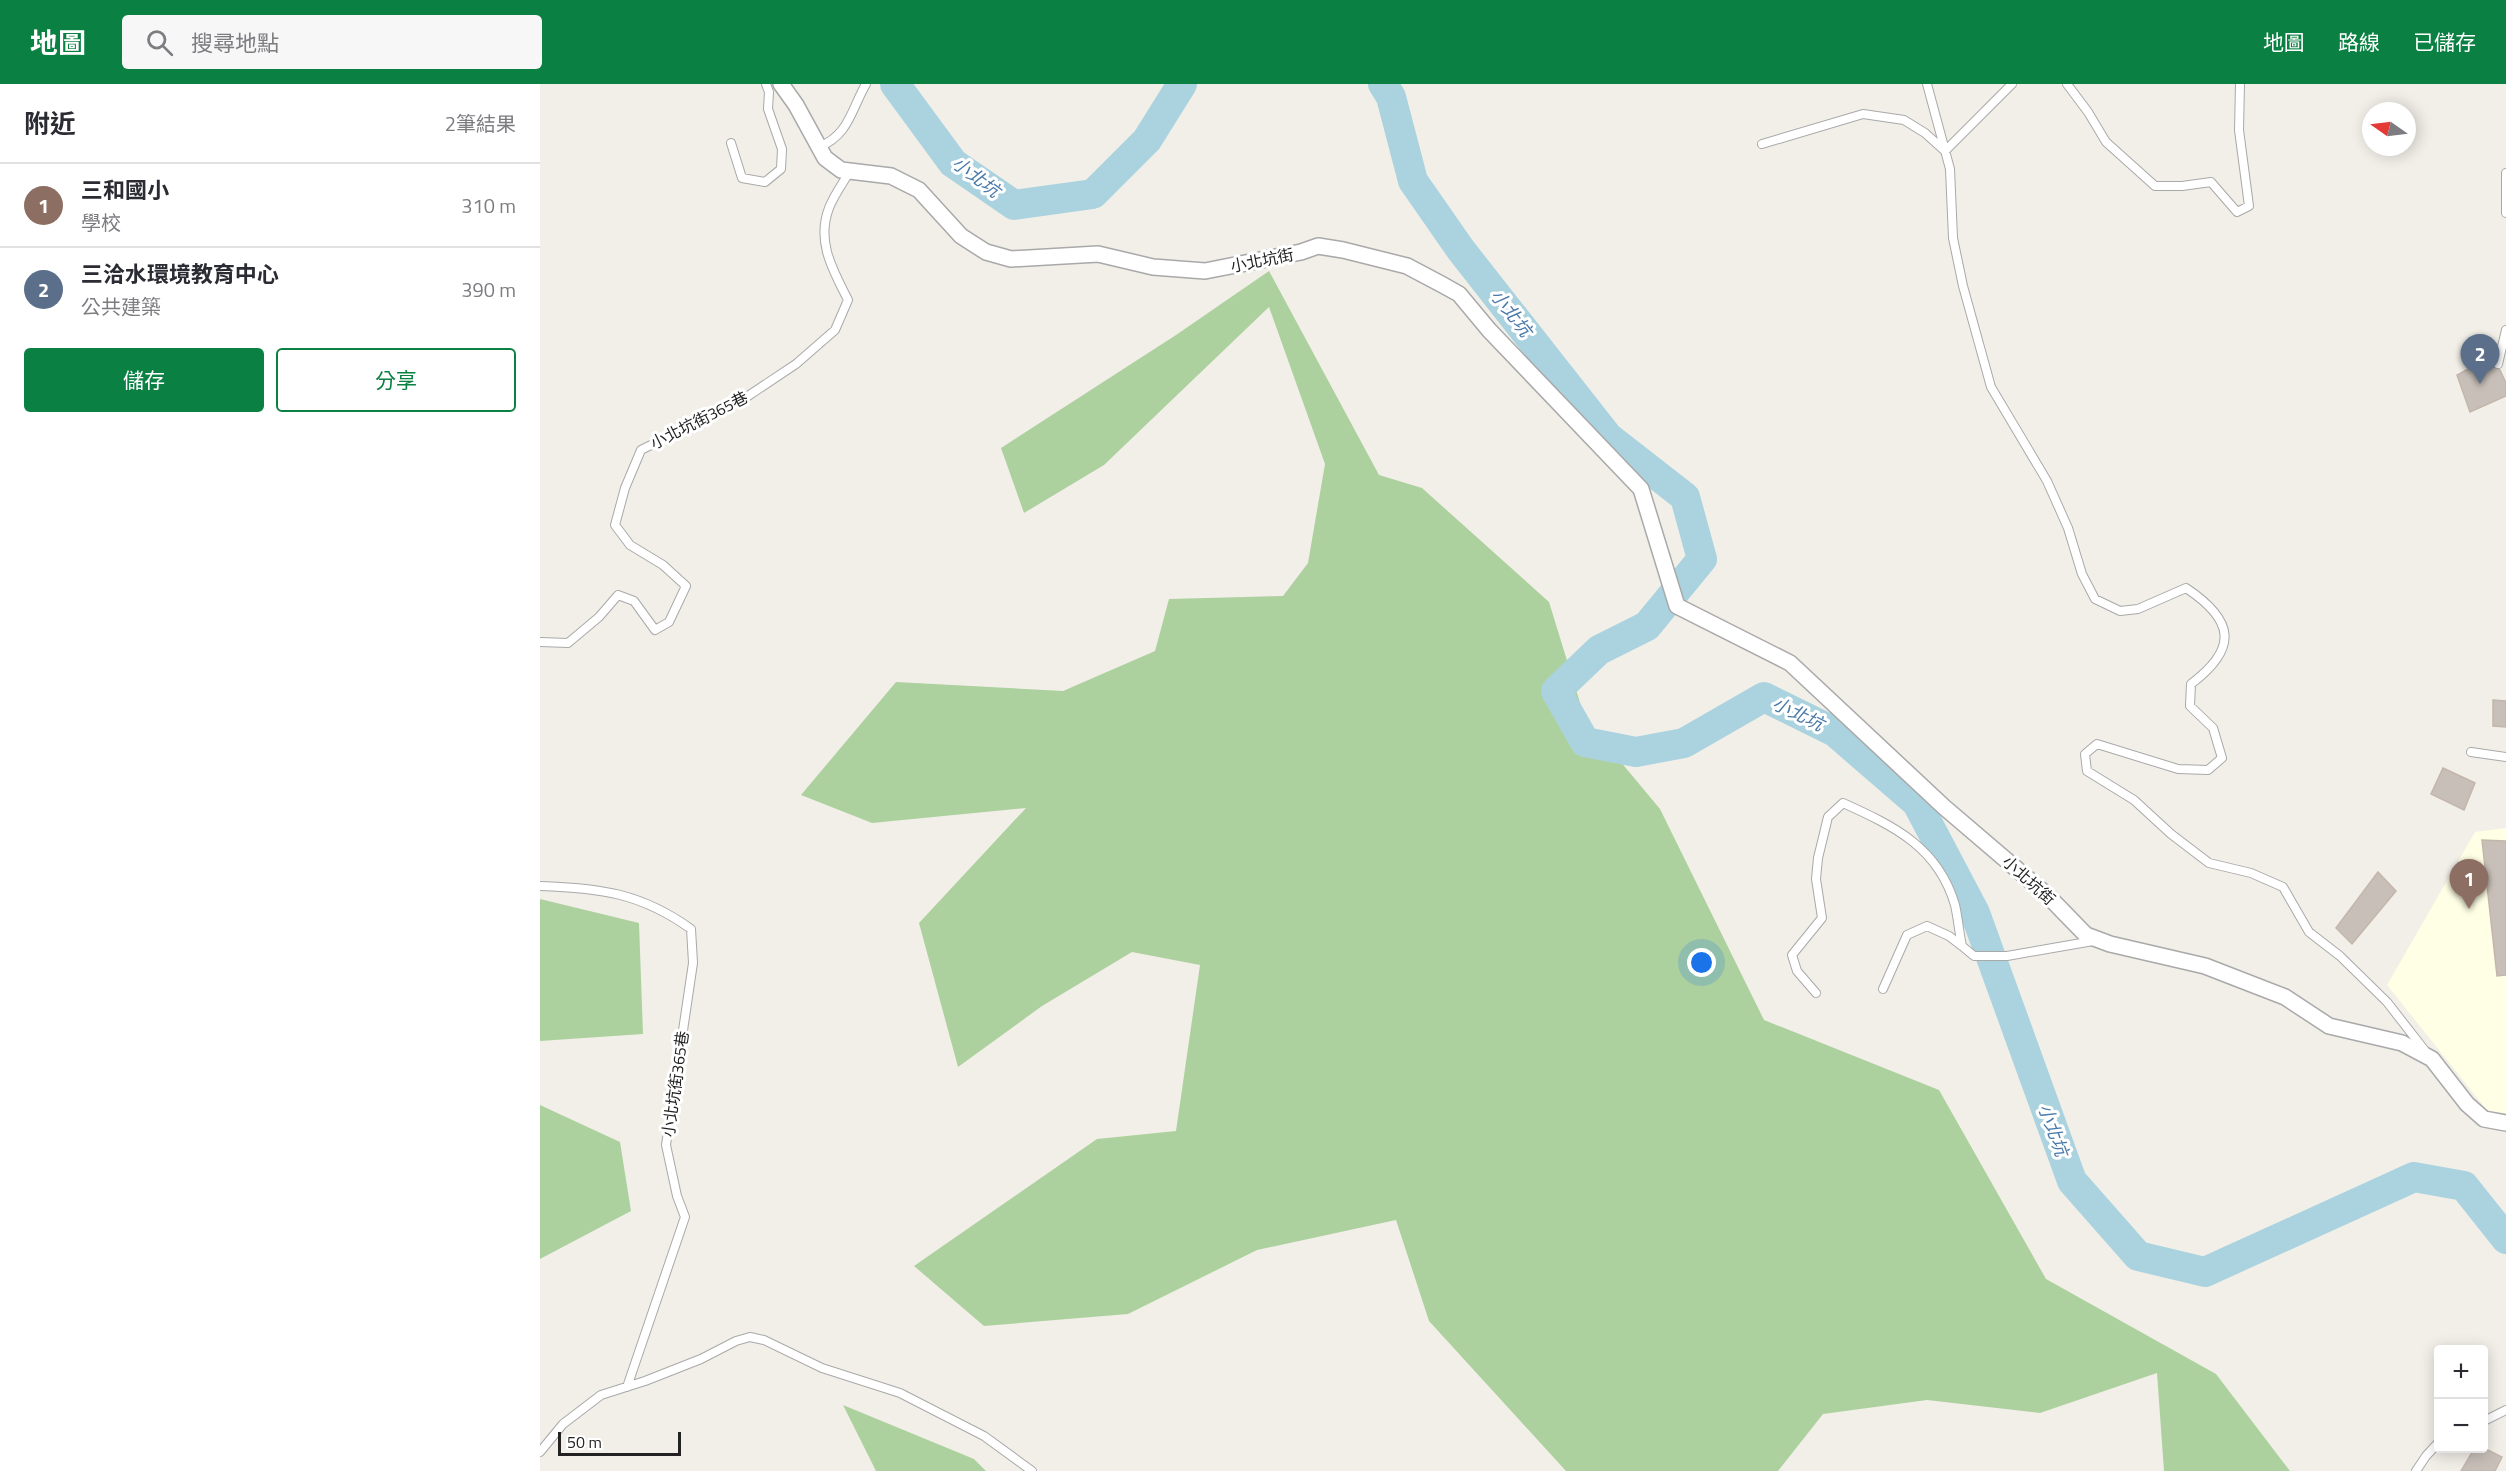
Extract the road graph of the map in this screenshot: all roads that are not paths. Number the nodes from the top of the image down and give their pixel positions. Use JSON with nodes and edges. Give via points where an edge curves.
{"nodes":[{"id":1,"x":766,"y":84,"type":"edge"},
{"id":2,"x":782,"y":84,"type":"edge"},
{"id":3,"x":866,"y":84,"type":"edge"},
{"id":4,"x":1927,"y":84,"type":"edge"},
{"id":5,"x":2012,"y":84,"type":"edge"},
{"id":6,"x":2067,"y":84,"type":"edge"},
{"id":7,"x":2240,"y":84,"type":"edge"},
{"id":8,"x":731,"y":142,"type":"dead end"},
{"id":9,"x":1762,"y":144,"type":"dead end"},
{"id":10,"x":819,"y":147,"type":"junction"},
{"id":11,"x":1945,"y":151,"type":"junction"},
{"id":12,"x":850,"y":171,"type":"junction"},
{"id":13,"x":2506,"y":173,"type":"edge"},
{"id":14,"x":2506,"y":213,"type":"edge"},
{"id":15,"x":2506,"y":330,"type":"edge"},
{"id":16,"x":2498,"y":364,"type":"dead end"},
{"id":17,"x":540,"y":642,"type":"edge"},
{"id":18,"x":2471,"y":752,"type":"dead end"},
{"id":19,"x":2506,"y":757,"type":"edge"},
{"id":20,"x":540,"y":886,"type":"edge"},
{"id":21,"x":2097,"y":940,"type":"junction"},
{"id":22,"x":1962,"y":946,"type":"junction"},
{"id":23,"x":1883,"y":989,"type":"dead end"},
{"id":24,"x":1816,"y":993,"type":"dead end"},
{"id":25,"x":2432,"y":1059,"type":"junction"},
{"id":26,"x":2506,"y":1122,"type":"edge"},
{"id":27,"x":627,"y":1387,"type":"junction"},
{"id":28,"x":2506,"y":1410,"type":"edge"},
{"id":29,"x":2488,"y":1419,"type":"edge"},
{"id":30,"x":2434,"y":1448,"type":"edge"},
{"id":31,"x":540,"y":1452,"type":"edge"},
{"id":32,"x":1032,"y":1471,"type":"edge"},
{"id":33,"x":2416,"y":1471,"type":"edge"}],
"edges":[{"from":1,"to":8,"type":"lane","via":[[768,109],[782,149],[781,169],[765,182],[742,178]]},
{"from":2,"to":10,"type":"street","name":"小北坑街"},
{"from":3,"to":10,"type":"lane","via":[[848,123],[834,141]]},
{"from":4,"to":11,"type":"lane"},
{"from":5,"to":11,"type":"lane"},
{"from":6,"to":7,"type":"lane","via":[[2106,142],[2155,186],[2211,182],[2237,212],[2249,206],[2239,130]]},
{"from":9,"to":11,"type":"lane","via":[[1863,114],[1904,120]]},
{"from":10,"to":12,"type":"street","name":"小北坑街","via":[[825,158]]},
{"from":11,"to":25,"type":"lane","via":[[1950,169],[1953,238],[1991,387],[2047,481],[2095,598],[2120,611],[2138,609],[2186,588],[2205,600],[2223,622],[2226,638],[2212,668],[2192,684],[2190,706],[2213,728],[2222,758],[2208,770],[2178,769],[2097,744],[2085,754],[2087,771],[2134,800],[2209,863],[2250,873],[2283,887],[2309,932],[2387,1002]]},
{"from":12,"to":17,"type":"lane","name":"小北坑街365巷","via":[[828,208],[823,244],[848,300],[836,330],[796,364],[745,398],[641,450],[624,488],[615,525],[630,545],[663,565],[686,586],[669,622],[655,630],[634,601],[618,595],[568,643]]},
{"from":12,"to":21,"type":"street","name":"小北坑街","via":[[891,176],[919,190],[961,236],[986,252],[1011,259],[1098,254],[1153,267],[1206,271],[1318,246],[1407,266],[1459,294],[1641,489],[1677,606],[1790,663],[1944,807],[2047,895],[2086,935]]},
{"from":13,"to":14,"type":"lane"},
{"from":15,"to":16,"type":"lane"},
{"from":18,"to":19,"type":"lane"},
{"from":20,"to":27,"type":"lane","name":"小北坑街365巷","via":[[584,887],[628,896],[691,929],[693,963],[666,1145],[685,1217]]},
{"from":21,"to":22,"type":"lane","via":[[2007,956],[1974,956]]},
{"from":21,"to":25,"type":"street","name":"小北坑街","via":[[2205,966],[2285,997],[2329,1026],[2402,1043]]},
{"from":22,"to":23,"type":"lane","via":[[1927,926],[1907,935]]},
{"from":22,"to":24,"type":"lane","via":[[1955,905],[1929,854],[1903,834],[1843,803],[1828,817],[1818,858],[1816,879],[1822,918],[1792,955],[1797,971]]},
{"from":25,"to":26,"type":"street","via":[[2467,1104],[2484,1119]]},
{"from":27,"to":31,"type":"lane","via":[[601,1395],[563,1424]]},
{"from":27,"to":32,"type":"lane","via":[[750,1337],[822,1368],[900,1393],[984,1436]]},
{"from":28,"to":29,"type":"lane"},
{"from":30,"to":33,"type":"lane"}]}
